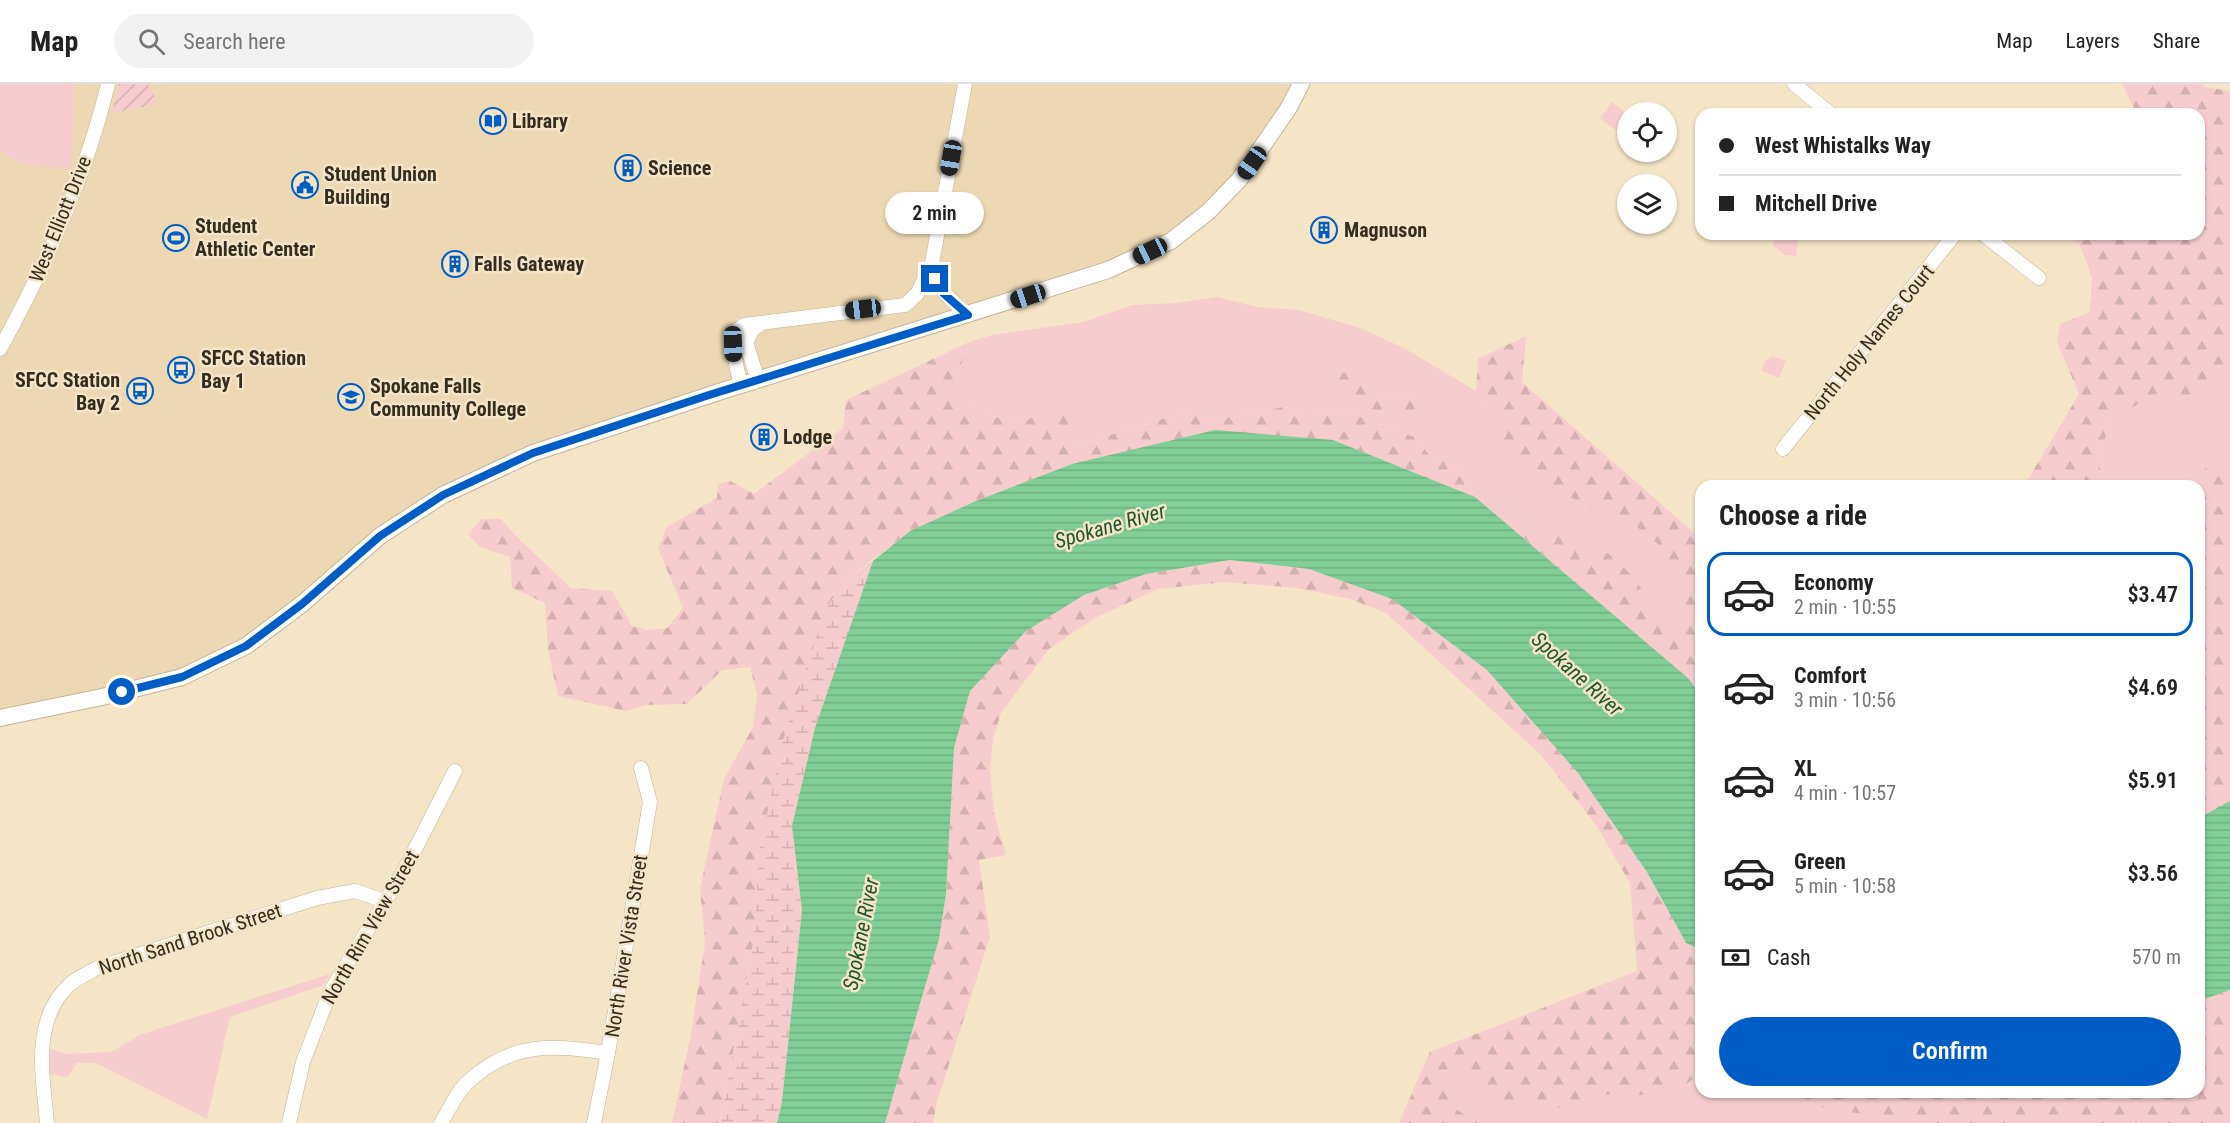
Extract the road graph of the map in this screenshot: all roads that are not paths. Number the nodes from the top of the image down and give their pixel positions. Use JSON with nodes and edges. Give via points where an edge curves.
{"nodes":[{"id":1,"x":108,"y":84,"type":"edge"},
{"id":2,"x":964,"y":84,"type":"edge"},
{"id":3,"x":1301,"y":84,"type":"edge"},
{"id":4,"x":1794,"y":84,"type":"edge"},
{"id":5,"x":1824,"y":108,"type":"edge"},
{"id":6,"x":1950,"y":240,"type":"edge"},
{"id":7,"x":1991,"y":240,"type":"edge"},
{"id":8,"x":932,"y":263,"type":"junction"},
{"id":9,"x":2039,"y":278,"type":"dead end"},
{"id":10,"x":968,"y":315,"type":"junction"},
{"id":11,"x":762,"y":322,"type":"junction"},
{"id":12,"x":0,"y":349,"type":"edge"},
{"id":13,"x":758,"y":380,"type":"junction"},
{"id":14,"x":741,"y":385,"type":"junction"},
{"id":15,"x":1783,"y":449,"type":"dead end"},
{"id":16,"x":0,"y":718,"type":"edge"},
{"id":17,"x":641,"y":768,"type":"dead end"},
{"id":18,"x":455,"y":771,"type":"dead end"},
{"id":19,"x":385,"y":901,"type":"junction"},
{"id":20,"x":608,"y":1053,"type":"junction"},
{"id":21,"x":47,"y":1123,"type":"edge"},
{"id":22,"x":289,"y":1123,"type":"edge"},
{"id":23,"x":441,"y":1123,"type":"edge"},
{"id":24,"x":594,"y":1123,"type":"edge"}],
"edges":[{"from":1,"to":12,"type":"street","name":"West Elliott Drive","via":[[97,129],[40,272]]},
{"from":2,"to":8,"type":"street"},
{"from":3,"to":10,"type":"main road","via":[[1239,180],[1208,212],[1171,241],[1108,270]]},
{"from":4,"to":5,"type":"street"},
{"from":6,"to":15,"type":"street","name":"North Holy Names Court"},
{"from":7,"to":9,"type":"street"},
{"from":8,"to":10,"type":"street","via":[[943,293]]},
{"from":8,"to":11,"type":"street","via":[[917,294],[905,305]]},
{"from":10,"to":13,"type":"main road"},
{"from":11,"to":13,"type":"street","via":[[752,330],[746,343]]},
{"from":11,"to":14,"type":"street","via":[[744,325],[736,331],[734,359]]},
{"from":13,"to":14,"type":"main road"},
{"from":14,"to":16,"type":"main road","via":[[533,453],[443,495],[380,536],[302,604],[246,646],[182,677]]},
{"from":17,"to":20,"type":"street","name":"North River Vista Street","via":[[650,802]]},
{"from":18,"to":19,"type":"street","name":"North Rim View Street"},
{"from":19,"to":21,"type":"street","name":"North Sand Brook Street","via":[[355,891],[317,898],[97,968],[69,985],[45,1024],[42,1066]]},
{"from":19,"to":22,"type":"street","name":"North Rim View Street","via":[[330,992],[303,1062]]},
{"from":20,"to":23,"type":"street","via":[[566,1047],[540,1047],[517,1053],[467,1082]]},
{"from":20,"to":24,"type":"street","name":"North River Vista Street"}]}
